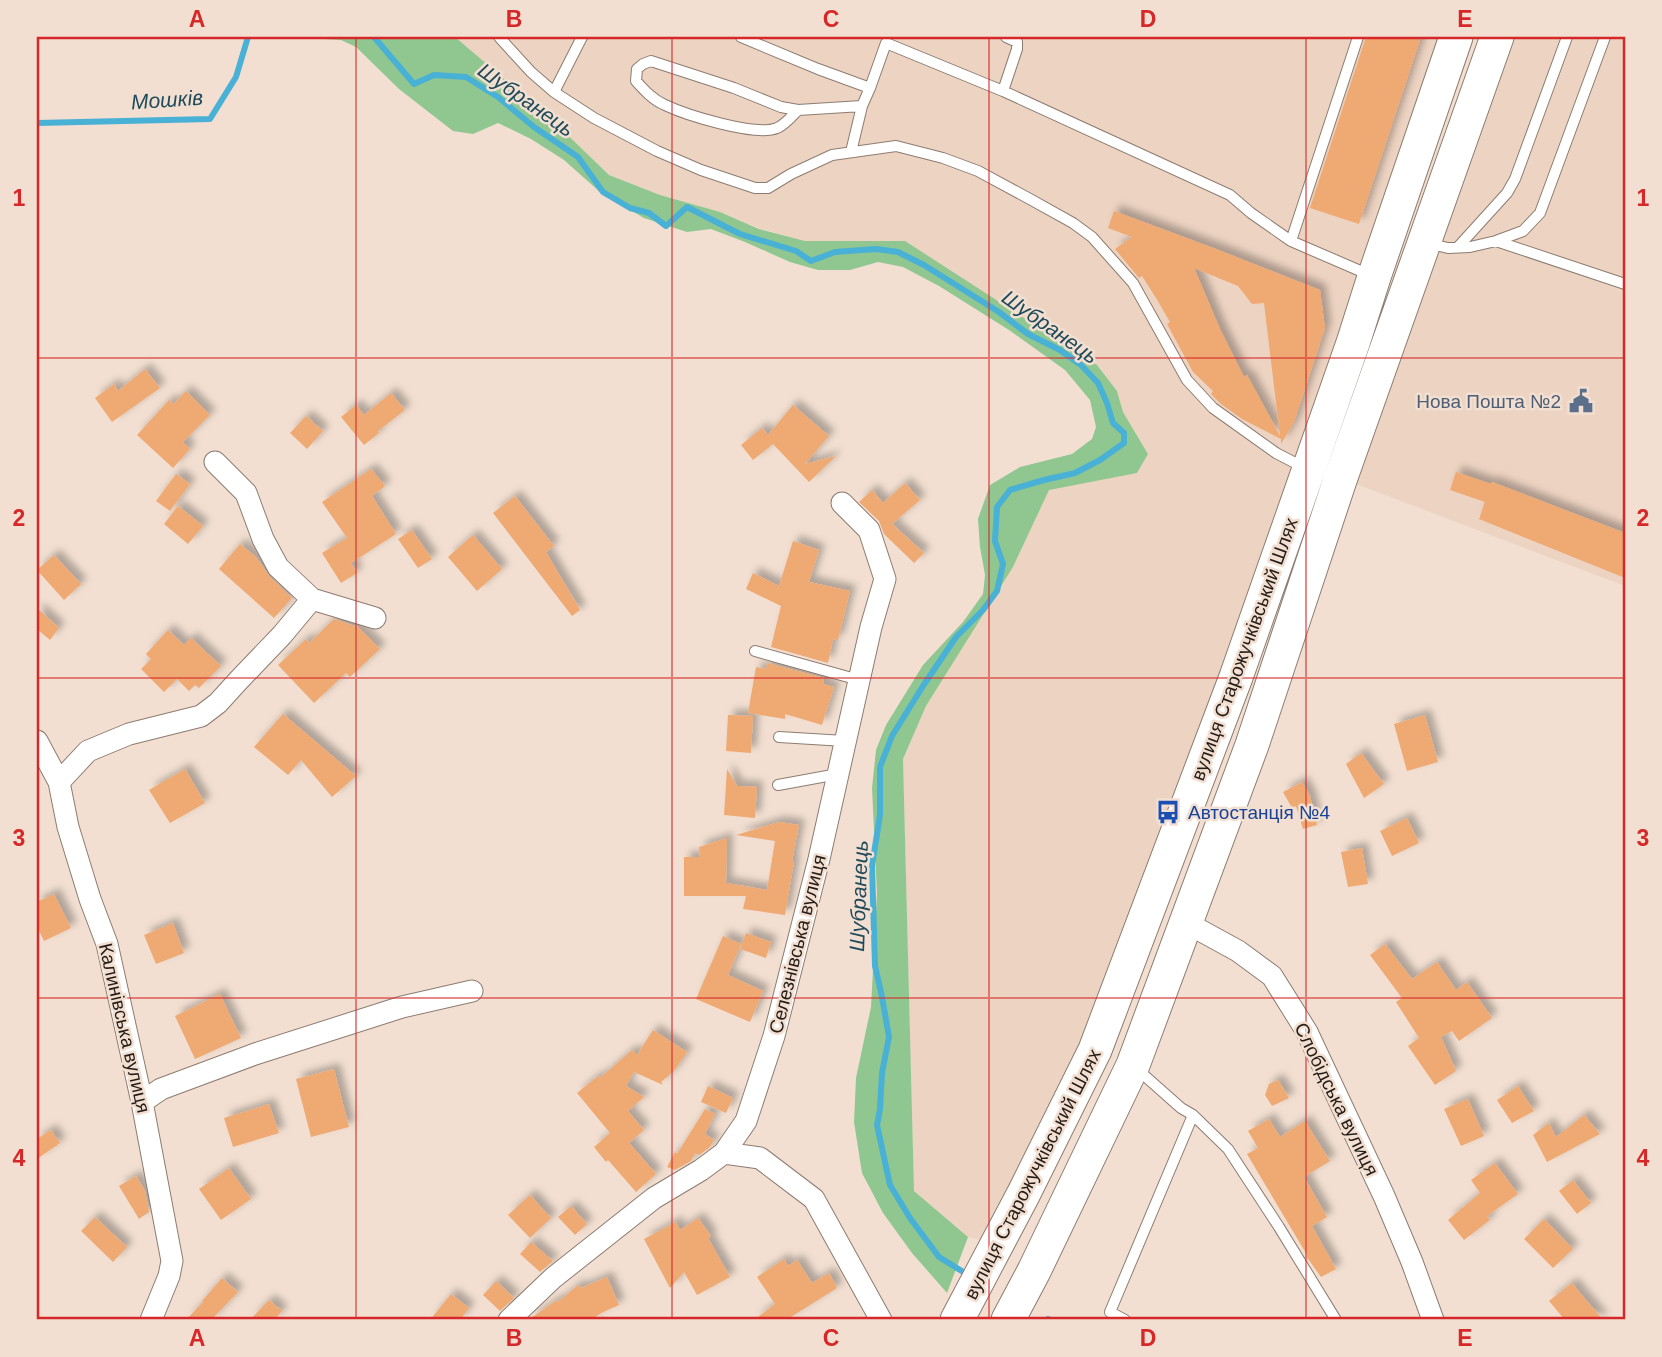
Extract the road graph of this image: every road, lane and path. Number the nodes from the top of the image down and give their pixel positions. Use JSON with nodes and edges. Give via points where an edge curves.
{"nodes":[{"id":1,"x":499,"y":37,"type":"edge"},
{"id":2,"x":582,"y":37,"type":"edge"},
{"id":3,"x":741,"y":37,"type":"edge"},
{"id":4,"x":1006,"y":37,"type":"edge"},
{"id":5,"x":1358,"y":37,"type":"edge"},
{"id":6,"x":1456,"y":37,"type":"edge"},
{"id":7,"x":1497,"y":37,"type":"edge"},
{"id":8,"x":1567,"y":37,"type":"edge"},
{"id":9,"x":1605,"y":37,"type":"edge"},
{"id":10,"x":887,"y":40,"type":"edge"},
{"id":11,"x":870,"y":88,"type":"junction"},
{"id":12,"x":1003,"y":91,"type":"junction"},
{"id":13,"x":554,"y":92,"type":"junction"},
{"id":14,"x":862,"y":106,"type":"junction"},
{"id":15,"x":798,"y":110,"type":"junction"},
{"id":16,"x":851,"y":152,"type":"junction"},
{"id":17,"x":1291,"y":241,"type":"junction"},
{"id":18,"x":1496,"y":241,"type":"junction"},
{"id":19,"x":1424,"y":243,"type":"junction"},
{"id":20,"x":1458,"y":247,"type":"junction"},
{"id":21,"x":1374,"y":277,"type":"junction"},
{"id":22,"x":1625,"y":284,"type":"edge"},
{"id":23,"x":215,"y":462,"type":"dead end"},
{"id":24,"x":1308,"y":470,"type":"junction"},
{"id":25,"x":842,"y":503,"type":"dead end"},
{"id":26,"x":312,"y":599,"type":"junction"},
{"id":27,"x":375,"y":618,"type":"dead end"},
{"id":28,"x":755,"y":651,"type":"dead end"},
{"id":29,"x":859,"y":680,"type":"junction"},
{"id":30,"x":779,"y":737,"type":"dead end"},
{"id":31,"x":37,"y":741,"type":"edge"},
{"id":32,"x":845,"y":741,"type":"junction"},
{"id":33,"x":838,"y":774,"type":"junction"},
{"id":34,"x":59,"y":782,"type":"junction"},
{"id":35,"x":778,"y":785,"type":"dead end"},
{"id":36,"x":1185,"y":922,"type":"junction"},
{"id":37,"x":472,"y":991,"type":"dead end"},
{"id":38,"x":1095,"y":1050,"type":"junction"},
{"id":39,"x":1133,"y":1065,"type":"junction"},
{"id":40,"x":142,"y":1102,"type":"junction"},
{"id":41,"x":1193,"y":1115,"type":"junction"},
{"id":42,"x":723,"y":1153,"type":"junction"},
{"id":43,"x":959,"y":1317,"type":"edge"},
{"id":44,"x":151,"y":1320,"type":"edge"},
{"id":45,"x":509,"y":1320,"type":"edge"},
{"id":46,"x":881,"y":1320,"type":"edge"},
{"id":47,"x":1008,"y":1320,"type":"edge"},
{"id":48,"x":1125,"y":1320,"type":"edge"},
{"id":49,"x":1336,"y":1320,"type":"edge"},
{"id":50,"x":1433,"y":1320,"type":"edge"}],
"edges":[{"from":1,"to":13,"type":"lane"},
{"from":2,"to":13,"type":"lane"},
{"from":3,"to":11,"type":"lane"},
{"from":4,"to":12,"type":"lane","via":[[1017,43],[1017,49]]},
{"from":5,"to":17,"type":"lane"},
{"from":6,"to":21,"type":"main road","name":"вулиця Старожучківський Шлях"},
{"from":7,"to":19,"type":"main road","name":"вулиця Старожучківський Шлях"},
{"from":8,"to":20,"type":"lane","via":[[1515,179]]},
{"from":9,"to":18,"type":"lane","via":[[1540,213],[1523,231]]},
{"from":10,"to":11,"type":"lane"},
{"from":10,"to":12,"type":"lane"},
{"from":11,"to":14,"type":"lane"},
{"from":12,"to":17,"type":"lane","via":[[1230,195]]},
{"from":13,"to":16,"type":"lane","via":[[657,151],[755,188],[768,188],[832,155]]},
{"from":14,"to":15,"type":"lane"},
{"from":14,"to":16,"type":"lane"},
{"from":15,"to":15,"type":"lane","via":[[777,128],[732,127],[663,105],[636,80],[637,69],[651,61]]},
{"from":16,"to":24,"type":"lane","via":[[896,146],[943,158],[1073,223],[1092,237],[1133,283],[1186,380],[1213,408]]},
{"from":17,"to":21,"type":"lane"},
{"from":18,"to":20,"type":"lane"},
{"from":18,"to":22,"type":"lane"},
{"from":19,"to":20,"type":"lane"},
{"from":19,"to":36,"type":"main road","name":"вулиця Старожучківський Шлях","via":[[1252,746]]},
{"from":21,"to":24,"type":"main road","name":"вулиця Старожучківський Шлях"},
{"from":23,"to":26,"type":"street","via":[[246,493],[278,567]]},
{"from":24,"to":38,"type":"main road","name":"вулиця Старожучківський Шлях","via":[[1236,677]]},
{"from":25,"to":29,"type":"street","name":"Селезнівська вулиця","via":[[869,530],[886,579]]},
{"from":26,"to":27,"type":"street"},
{"from":26,"to":34,"type":"street","via":[[201,716],[129,734],[88,751]]},
{"from":28,"to":29,"type":"lane"},
{"from":29,"to":32,"type":"street","name":"Селезнівська вулиця"},
{"from":30,"to":32,"type":"lane"},
{"from":31,"to":34,"type":"street","name":"Калинівська вулиця"},
{"from":32,"to":33,"type":"street","name":"Селезнівська вулиця"},
{"from":33,"to":35,"type":"lane"},
{"from":33,"to":42,"type":"street","name":"Селезнівська вулиця","via":[[774,1036],[746,1121]]},
{"from":34,"to":40,"type":"street","name":"Калинівська вулиця","via":[[68,827],[107,944]]},
{"from":36,"to":39,"type":"main road","name":"вулиця Старожучківський Шлях"},
{"from":36,"to":50,"type":"street","name":"Слобідська вулиця","via":[[1272,976],[1336,1093],[1384,1196]]},
{"from":37,"to":40,"type":"street","via":[[402,1007],[255,1054],[161,1089]]},
{"from":38,"to":39,"type":"main road"},
{"from":38,"to":43,"type":"main road","name":"вулиця Старожучківський Шлях"},
{"from":39,"to":41,"type":"lane"},
{"from":39,"to":47,"type":"main road","name":"вулиця Старожучківський Шлях"},
{"from":40,"to":44,"type":"street","name":"Калинівська вулиця","via":[[172,1261]]},
{"from":41,"to":48,"type":"lane","via":[[1110,1312]]},
{"from":41,"to":49,"type":"lane","via":[[1228,1149]]},
{"from":42,"to":45,"type":"street","name":"Селезнівська вулиця","via":[[654,1198],[553,1278]]},
{"from":42,"to":46,"type":"street","via":[[760,1158],[814,1199]]}]}
